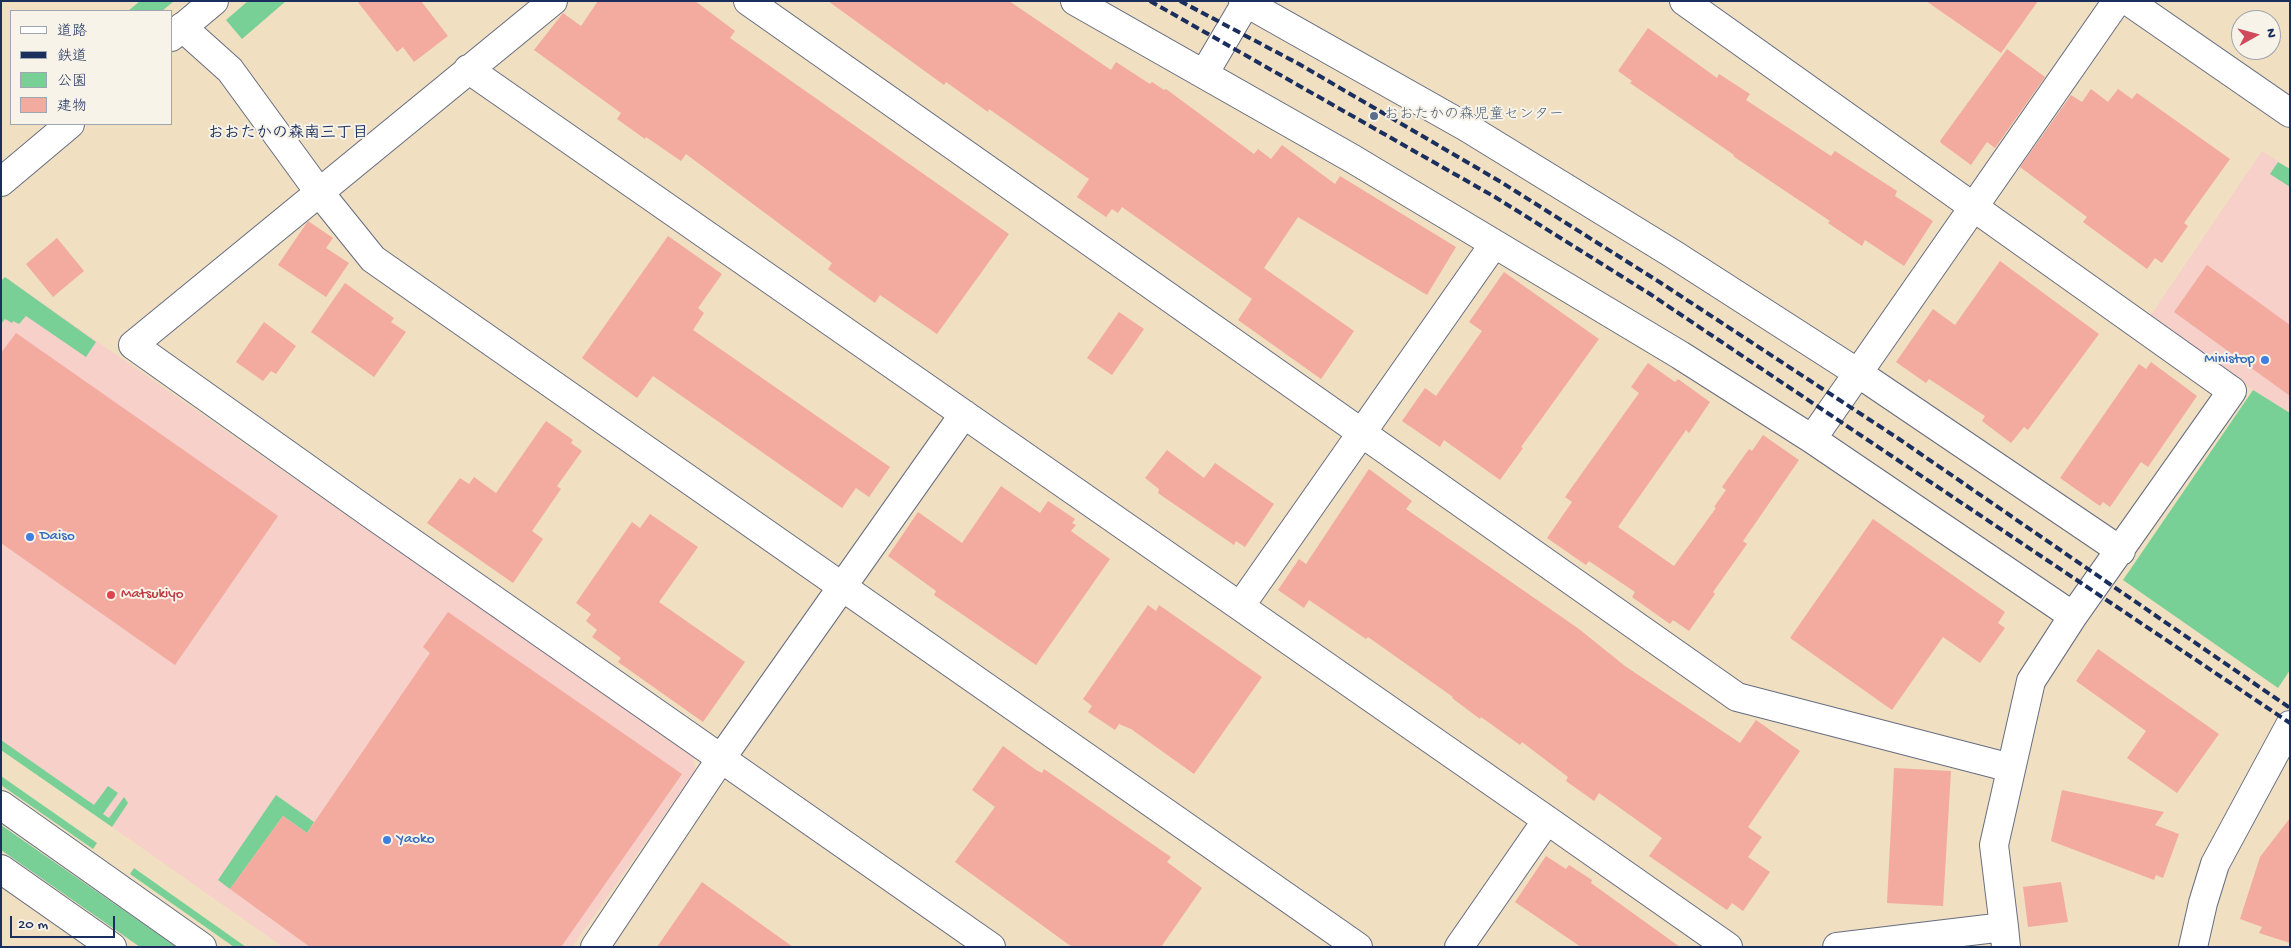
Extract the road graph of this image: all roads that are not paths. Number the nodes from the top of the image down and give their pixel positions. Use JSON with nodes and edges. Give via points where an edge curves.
{"nodes":[{"id":1,"x":214,"y":1,"type":"edge"},
{"id":2,"x":553,"y":1,"type":"edge"},
{"id":3,"x":748,"y":1,"type":"edge"},
{"id":4,"x":1075,"y":1,"type":"edge"},
{"id":5,"x":1684,"y":1,"type":"edge"},
{"id":6,"x":2117,"y":1,"type":"edge"},
{"id":7,"x":2128,"y":1,"type":"edge"},
{"id":8,"x":1246,"y":2,"type":"edge"},
{"id":9,"x":177,"y":32,"type":"edge"},
{"id":10,"x":468,"y":69,"type":"junction"},
{"id":11,"x":1204,"y":74,"type":"junction"},
{"id":12,"x":2290,"y":113,"type":"edge"},
{"id":13,"x":69,"y":125,"type":"edge"},
{"id":14,"x":5,"y":171,"type":"edge"},
{"id":15,"x":319,"y":192,"type":"junction"},
{"id":16,"x":1973,"y":208,"type":"junction"},
{"id":17,"x":1494,"y":244,"type":"junction"},
{"id":18,"x":1858,"y":374,"type":"junction"},
{"id":19,"x":964,"y":414,"type":"junction"},
{"id":20,"x":1362,"y":432,"type":"junction"},
{"id":21,"x":1812,"y":439,"type":"junction"},
{"id":22,"x":2121,"y":551,"type":"junction"},
{"id":23,"x":842,"y":587,"type":"junction"},
{"id":24,"x":1241,"y":605,"type":"junction"},
{"id":25,"x":2073,"y":616,"type":"junction"},
{"id":26,"x":2290,"y":725,"type":"edge"},
{"id":27,"x":722,"y":758,"type":"junction"},
{"id":28,"x":2011,"y":768,"type":"junction"},
{"id":29,"x":1,"y":805,"type":"edge"},
{"id":30,"x":1547,"y":820,"type":"junction"},
{"id":31,"x":1,"y":869,"type":"edge"},
{"id":32,"x":2005,"y":937,"type":"edge"},
{"id":33,"x":112,"y":947,"type":"edge"},
{"id":34,"x":202,"y":947,"type":"edge"},
{"id":35,"x":595,"y":947,"type":"edge"},
{"id":36,"x":991,"y":947,"type":"edge"},
{"id":37,"x":1358,"y":947,"type":"edge"},
{"id":38,"x":1459,"y":947,"type":"edge"},
{"id":39,"x":1728,"y":947,"type":"edge"},
{"id":40,"x":1837,"y":947,"type":"edge"},
{"id":41,"x":2193,"y":947,"type":"edge"}],
"edges":[{"from":1,"to":9,"type":"street"},
{"from":2,"to":10,"type":"street"},
{"from":3,"to":20,"type":"street"},
{"from":4,"to":11,"type":"street"},
{"from":5,"to":16,"type":"street"},
{"from":6,"to":16,"type":"street"},
{"from":7,"to":12,"type":"street"},
{"from":8,"to":11,"type":"street"},
{"from":8,"to":18,"type":"street","via":[[1468,128],[1673,254]]},
{"from":9,"to":15,"type":"street","via":[[230,70]]},
{"from":10,"to":15,"type":"street"},
{"from":10,"to":19,"type":"street"},
{"from":11,"to":17,"type":"street"},
{"from":13,"to":14,"type":"street"},
{"from":15,"to":23,"type":"street","via":[[373,259]]},
{"from":15,"to":27,"type":"street","via":[[133,345]]},
{"from":16,"to":18,"type":"street"},
{"from":16,"to":22,"type":"street","via":[[2232,392]]},
{"from":17,"to":20,"type":"street"},
{"from":17,"to":21,"type":"street","via":[[1680,355]]},
{"from":18,"to":21,"type":"street"},
{"from":18,"to":22,"type":"street"},
{"from":19,"to":23,"type":"street"},
{"from":19,"to":24,"type":"street"},
{"from":20,"to":24,"type":"street"},
{"from":20,"to":28,"type":"street","via":[[1737,697]]},
{"from":21,"to":25,"type":"street"},
{"from":22,"to":25,"type":"street"},
{"from":23,"to":27,"type":"street"},
{"from":23,"to":37,"type":"street"},
{"from":24,"to":30,"type":"street"},
{"from":25,"to":28,"type":"street","via":[[2031,681]]},
{"from":26,"to":41,"type":"street","via":[[2215,864]]},
{"from":27,"to":35,"type":"street"},
{"from":27,"to":36,"type":"street"},
{"from":28,"to":32,"type":"street","via":[[1994,845]]},
{"from":29,"to":34,"type":"street"},
{"from":30,"to":38,"type":"street"},
{"from":30,"to":39,"type":"street"},
{"from":31,"to":33,"type":"street"},
{"from":32,"to":40,"type":"street"}]}
